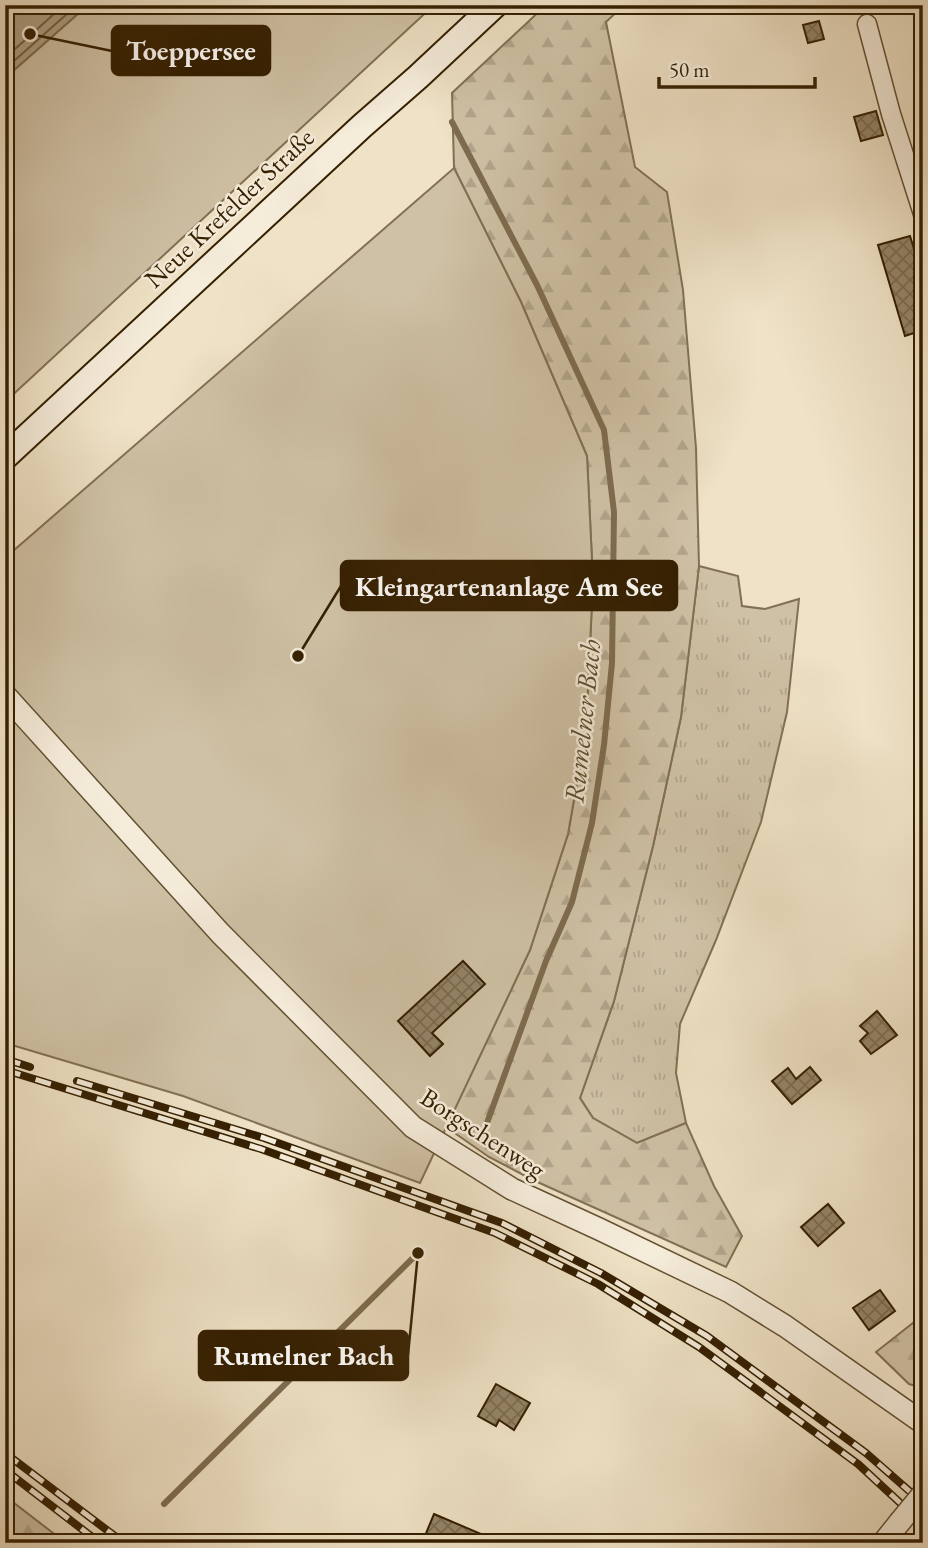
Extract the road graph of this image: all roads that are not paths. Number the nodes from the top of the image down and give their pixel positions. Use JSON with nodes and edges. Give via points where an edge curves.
{"nodes":[{"id":1,"x":495,"y":5,"type":"edge"},
{"id":2,"x":867,"y":24,"type":"dead end"},
{"id":3,"x":923,"y":214,"type":"edge"},
{"id":4,"x":5,"y":457,"type":"edge"},
{"id":5,"x":5,"y":695,"type":"edge"},
{"id":6,"x":923,"y":1423,"type":"edge"},
{"id":7,"x":923,"y":1494,"type":"edge"},
{"id":8,"x":883,"y":1543,"type":"edge"}],
"edges":[{"from":1,"to":4,"type":"main road","name":"Neue Krefelder Straße"},
{"from":2,"to":3,"type":"street"},
{"from":5,"to":6,"type":"street","name":"Borgschenweg","via":[[220,933],[413,1127],[512,1189],[730,1293]]},
{"from":7,"to":8,"type":"street","bridge":true}]}
